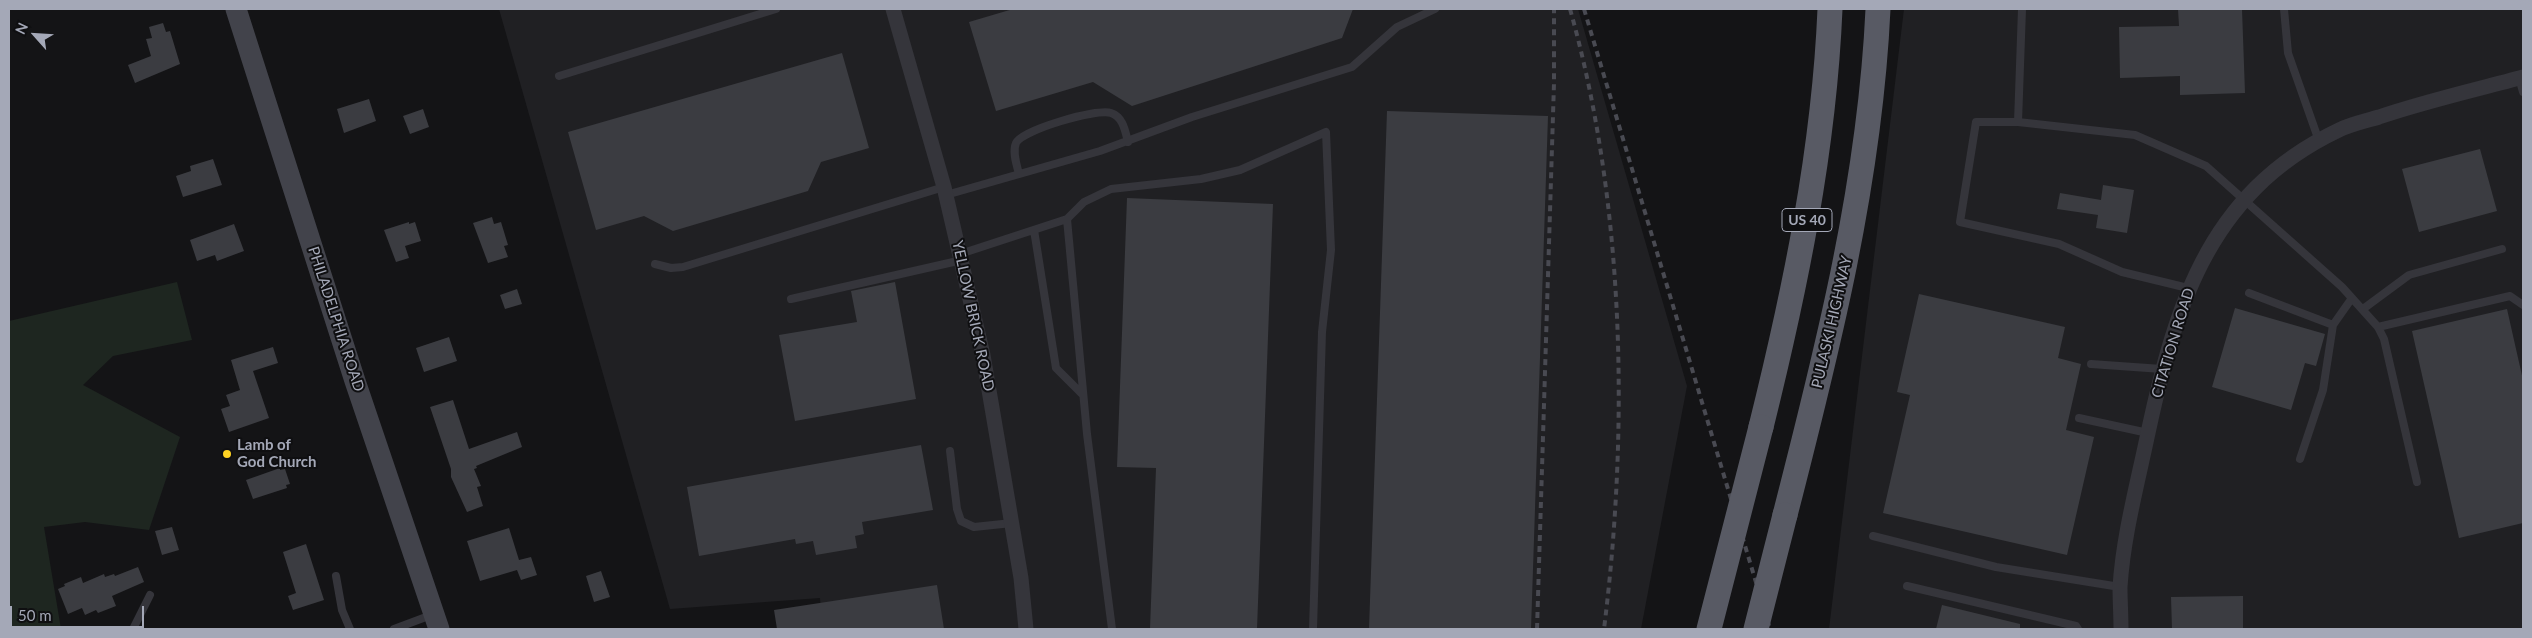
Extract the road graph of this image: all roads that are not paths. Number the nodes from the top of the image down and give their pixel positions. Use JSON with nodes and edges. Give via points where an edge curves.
{"nodes":[{"id":1,"x":236,"y":9,"type":"edge"},
{"id":2,"x":776,"y":9,"type":"edge"},
{"id":3,"x":893,"y":9,"type":"edge"},
{"id":4,"x":1435,"y":9,"type":"edge"},
{"id":5,"x":1830,"y":9,"type":"edge"},
{"id":6,"x":1878,"y":9,"type":"edge"},
{"id":7,"x":2022,"y":9,"type":"edge"},
{"id":8,"x":2284,"y":9,"type":"edge"},
{"id":9,"x":559,"y":76,"type":"dead end"},
{"id":10,"x":2522,"y":83,"type":"edge"},
{"id":11,"x":2018,"y":122,"type":"junction"},
{"id":12,"x":2319,"y":141,"type":"junction"},
{"id":13,"x":1128,"y":142,"type":"junction"},
{"id":14,"x":1019,"y":174,"type":"junction"},
{"id":15,"x":946,"y":191,"type":"junction"},
{"id":16,"x":2245,"y":200,"type":"junction"},
{"id":17,"x":1067,"y":219,"type":"junction"},
{"id":18,"x":1034,"y":230,"type":"junction"},
{"id":19,"x":2502,"y":249,"type":"dead end"},
{"id":20,"x":961,"y":257,"type":"junction"},
{"id":21,"x":655,"y":264,"type":"dead end"},
{"id":22,"x":2188,"y":288,"type":"junction"},
{"id":23,"x":2249,"y":293,"type":"dead end"},
{"id":24,"x":791,"y":298,"type":"dead end"},
{"id":25,"x":2352,"y":298,"type":"junction"},
{"id":26,"x":2523,"y":305,"type":"edge"},
{"id":27,"x":2363,"y":309,"type":"junction"},
{"id":28,"x":2333,"y":325,"type":"junction"},
{"id":29,"x":2378,"y":327,"type":"junction"},
{"id":30,"x":2090,"y":364,"type":"dead end"},
{"id":31,"x":2162,"y":369,"type":"junction"},
{"id":32,"x":1083,"y":394,"type":"junction"},
{"id":33,"x":2080,"y":418,"type":"dead end"},
{"id":34,"x":2148,"y":433,"type":"junction"},
{"id":35,"x":950,"y":451,"type":"dead end"},
{"id":36,"x":2300,"y":459,"type":"dead end"},
{"id":37,"x":2417,"y":482,"type":"dead end"},
{"id":38,"x":1012,"y":523,"type":"junction"},
{"id":39,"x":1873,"y":536,"type":"dead end"},
{"id":40,"x":336,"y":576,"type":"dead end"},
{"id":41,"x":1906,"y":586,"type":"dead end"},
{"id":42,"x":2120,"y":587,"type":"junction"},
{"id":43,"x":150,"y":595,"type":"dead end"},
{"id":44,"x":437,"y":622,"type":"edge"},
{"id":45,"x":133,"y":629,"type":"edge"},
{"id":46,"x":350,"y":629,"type":"edge"},
{"id":47,"x":394,"y":629,"type":"edge"},
{"id":48,"x":1026,"y":629,"type":"edge"},
{"id":49,"x":1112,"y":629,"type":"edge"},
{"id":50,"x":1313,"y":629,"type":"edge"},
{"id":51,"x":1709,"y":629,"type":"edge"},
{"id":52,"x":1756,"y":629,"type":"edge"},
{"id":53,"x":2078,"y":629,"type":"edge"},
{"id":54,"x":2121,"y":629,"type":"edge"}],
"edges":[{"from":1,"to":44,"type":"main road","name":"PHILADELPHIA ROAD"},
{"from":2,"to":9,"type":"lane"},
{"from":3,"to":15,"type":"street","name":"YELLOW BRICK ROAD"},
{"from":4,"to":13,"type":"lane","via":[[1397,28],[1352,67],[1192,117]]},
{"from":5,"to":51,"type":"highway","number":"US 40","bridge":true,"via":[[1823,104],[1798,268]]},
{"from":6,"to":52,"type":"highway","name":"PULASKI HIGHWAY","number":"US 40","bridge":true,"via":[[1870,110],[1857,205],[1837,306]]},
{"from":7,"to":11,"type":"lane"},
{"from":8,"to":12,"type":"lane","via":[[2288,53]]},
{"from":10,"to":12,"type":"street","name":"CITATION ROAD","via":[[2402,109],[2339,129]]},
{"from":11,"to":16,"type":"lane","via":[[2135,135],[2206,166]]},
{"from":11,"to":22,"type":"lane","via":[[1976,122],[1960,222],[2059,244],[2122,272]]},
{"from":12,"to":16,"type":"street","name":"CITATION ROAD","via":[[2291,158]]},
{"from":13,"to":14,"type":"lane"},
{"from":13,"to":14,"type":"lane","via":[[1121,120],[1110,112],[1088,114],[1057,123],[1022,137],[1016,144],[1014,152]]},
{"from":14,"to":15,"type":"lane"},
{"from":15,"to":20,"type":"street","name":"YELLOW BRICK ROAD"},
{"from":15,"to":21,"type":"lane","via":[[683,267]]},
{"from":16,"to":22,"type":"street","name":"CITATION ROAD","via":[[2208,250]]},
{"from":16,"to":25,"type":"lane"},
{"from":17,"to":18,"type":"lane"},
{"from":17,"to":32,"type":"lane"},
{"from":17,"to":50,"type":"lane","via":[[1084,202],[1111,189],[1201,179],[1240,170],[1326,132],[1331,250],[1322,332]]},
{"from":18,"to":20,"type":"lane"},
{"from":18,"to":32,"type":"lane","via":[[1056,368]]},
{"from":19,"to":27,"type":"lane","via":[[2409,275]]},
{"from":20,"to":24,"type":"lane"},
{"from":20,"to":38,"type":"street","name":"YELLOW BRICK ROAD","via":[[983,355]]},
{"from":22,"to":31,"type":"street","name":"CITATION ROAD"},
{"from":23,"to":28,"type":"lane"},
{"from":25,"to":27,"type":"lane"},
{"from":25,"to":28,"type":"lane"},
{"from":26,"to":29,"type":"lane","via":[[2510,296]]},
{"from":27,"to":29,"type":"lane"},
{"from":28,"to":36,"type":"lane","via":[[2323,390]]},
{"from":29,"to":37,"type":"lane","via":[[2384,339]]},
{"from":30,"to":31,"type":"lane"},
{"from":31,"to":34,"type":"street","name":"CITATION ROAD"},
{"from":32,"to":49,"type":"lane"},
{"from":33,"to":34,"type":"lane"},
{"from":34,"to":42,"type":"street","name":"CITATION ROAD"},
{"from":35,"to":38,"type":"lane","via":[[961,521],[974,527]]},
{"from":38,"to":48,"type":"street","name":"YELLOW BRICK ROAD"},
{"from":39,"to":42,"type":"lane","via":[[1996,567]]},
{"from":40,"to":46,"type":"lane","via":[[342,610]]},
{"from":41,"to":53,"type":"lane"},
{"from":42,"to":54,"type":"street","name":"CITATION ROAD"},
{"from":43,"to":45,"type":"lane"},
{"from":44,"to":47,"type":"lane"}]}
